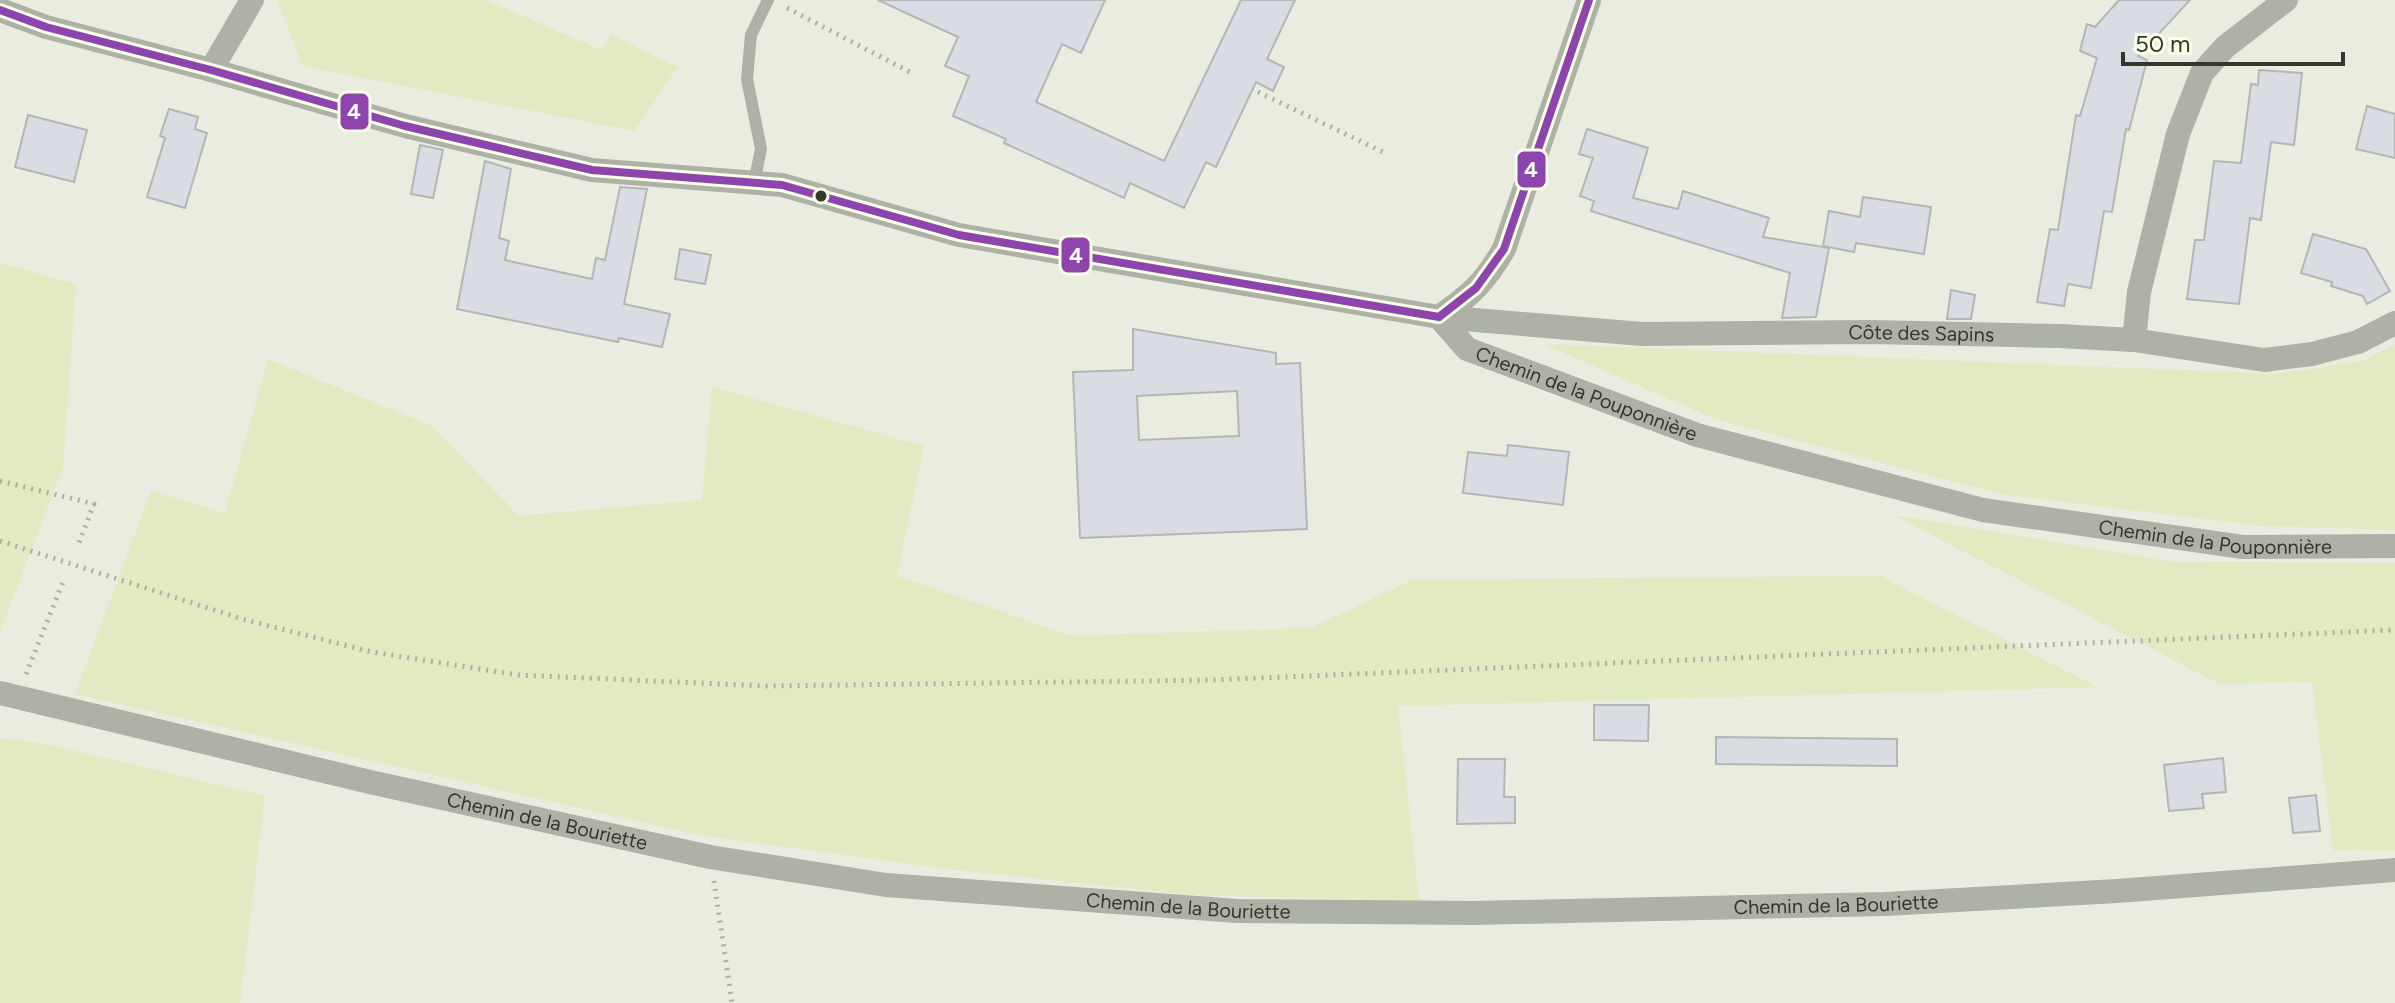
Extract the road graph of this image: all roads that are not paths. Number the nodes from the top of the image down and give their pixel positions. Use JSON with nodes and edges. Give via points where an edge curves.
{"nodes":[{"id":1,"x":252,"y":0,"type":"edge"},
{"id":2,"x":768,"y":0,"type":"edge"},
{"id":3,"x":1589,"y":0,"type":"edge"},
{"id":4,"x":2286,"y":0,"type":"edge"},
{"id":5,"x":0,"y":10,"type":"edge"},
{"id":6,"x":211,"y":70,"type":"junction"},
{"id":7,"x":754,"y":183,"type":"junction"},
{"id":8,"x":1439,"y":317,"type":"junction"},
{"id":9,"x":2395,"y":323,"type":"edge"},
{"id":10,"x":2134,"y":340,"type":"junction"},
{"id":11,"x":2395,"y":546,"type":"edge"},
{"id":12,"x":9,"y":696,"type":"edge"},
{"id":13,"x":2395,"y":870,"type":"edge"}],
"edges":[{"from":1,"to":6,"type":"street"},
{"from":2,"to":7,"type":"lane","via":[[751,35],[747,79],[761,149]]},
{"from":3,"to":8,"type":"street","via":[[1504,249],[1488,277]]},
{"from":4,"to":10,"type":"street","via":[[2225,47],[2202,73],[2178,134],[2139,292]]},
{"from":5,"to":6,"type":"street"},
{"from":6,"to":7,"type":"street","via":[[405,126],[592,170]]},
{"from":7,"to":8,"type":"street","via":[[782,185],[959,235]]},
{"from":8,"to":10,"type":"street","name":"Côte des Sapins","via":[[1642,334],[1870,332]]},
{"from":8,"to":11,"type":"street","name":"Chemin de la Pouponnière","via":[[1467,349],[1697,435],[1983,510],[2243,547]]},
{"from":9,"to":10,"type":"street","name":"Côte des Sapins","via":[[2358,342],[2264,360]]},
{"from":12,"to":13,"type":"street","name":"Chemin de la Bouriette","via":[[710,857],[886,885],[1207,909],[1474,913],[1886,904]]}]}
